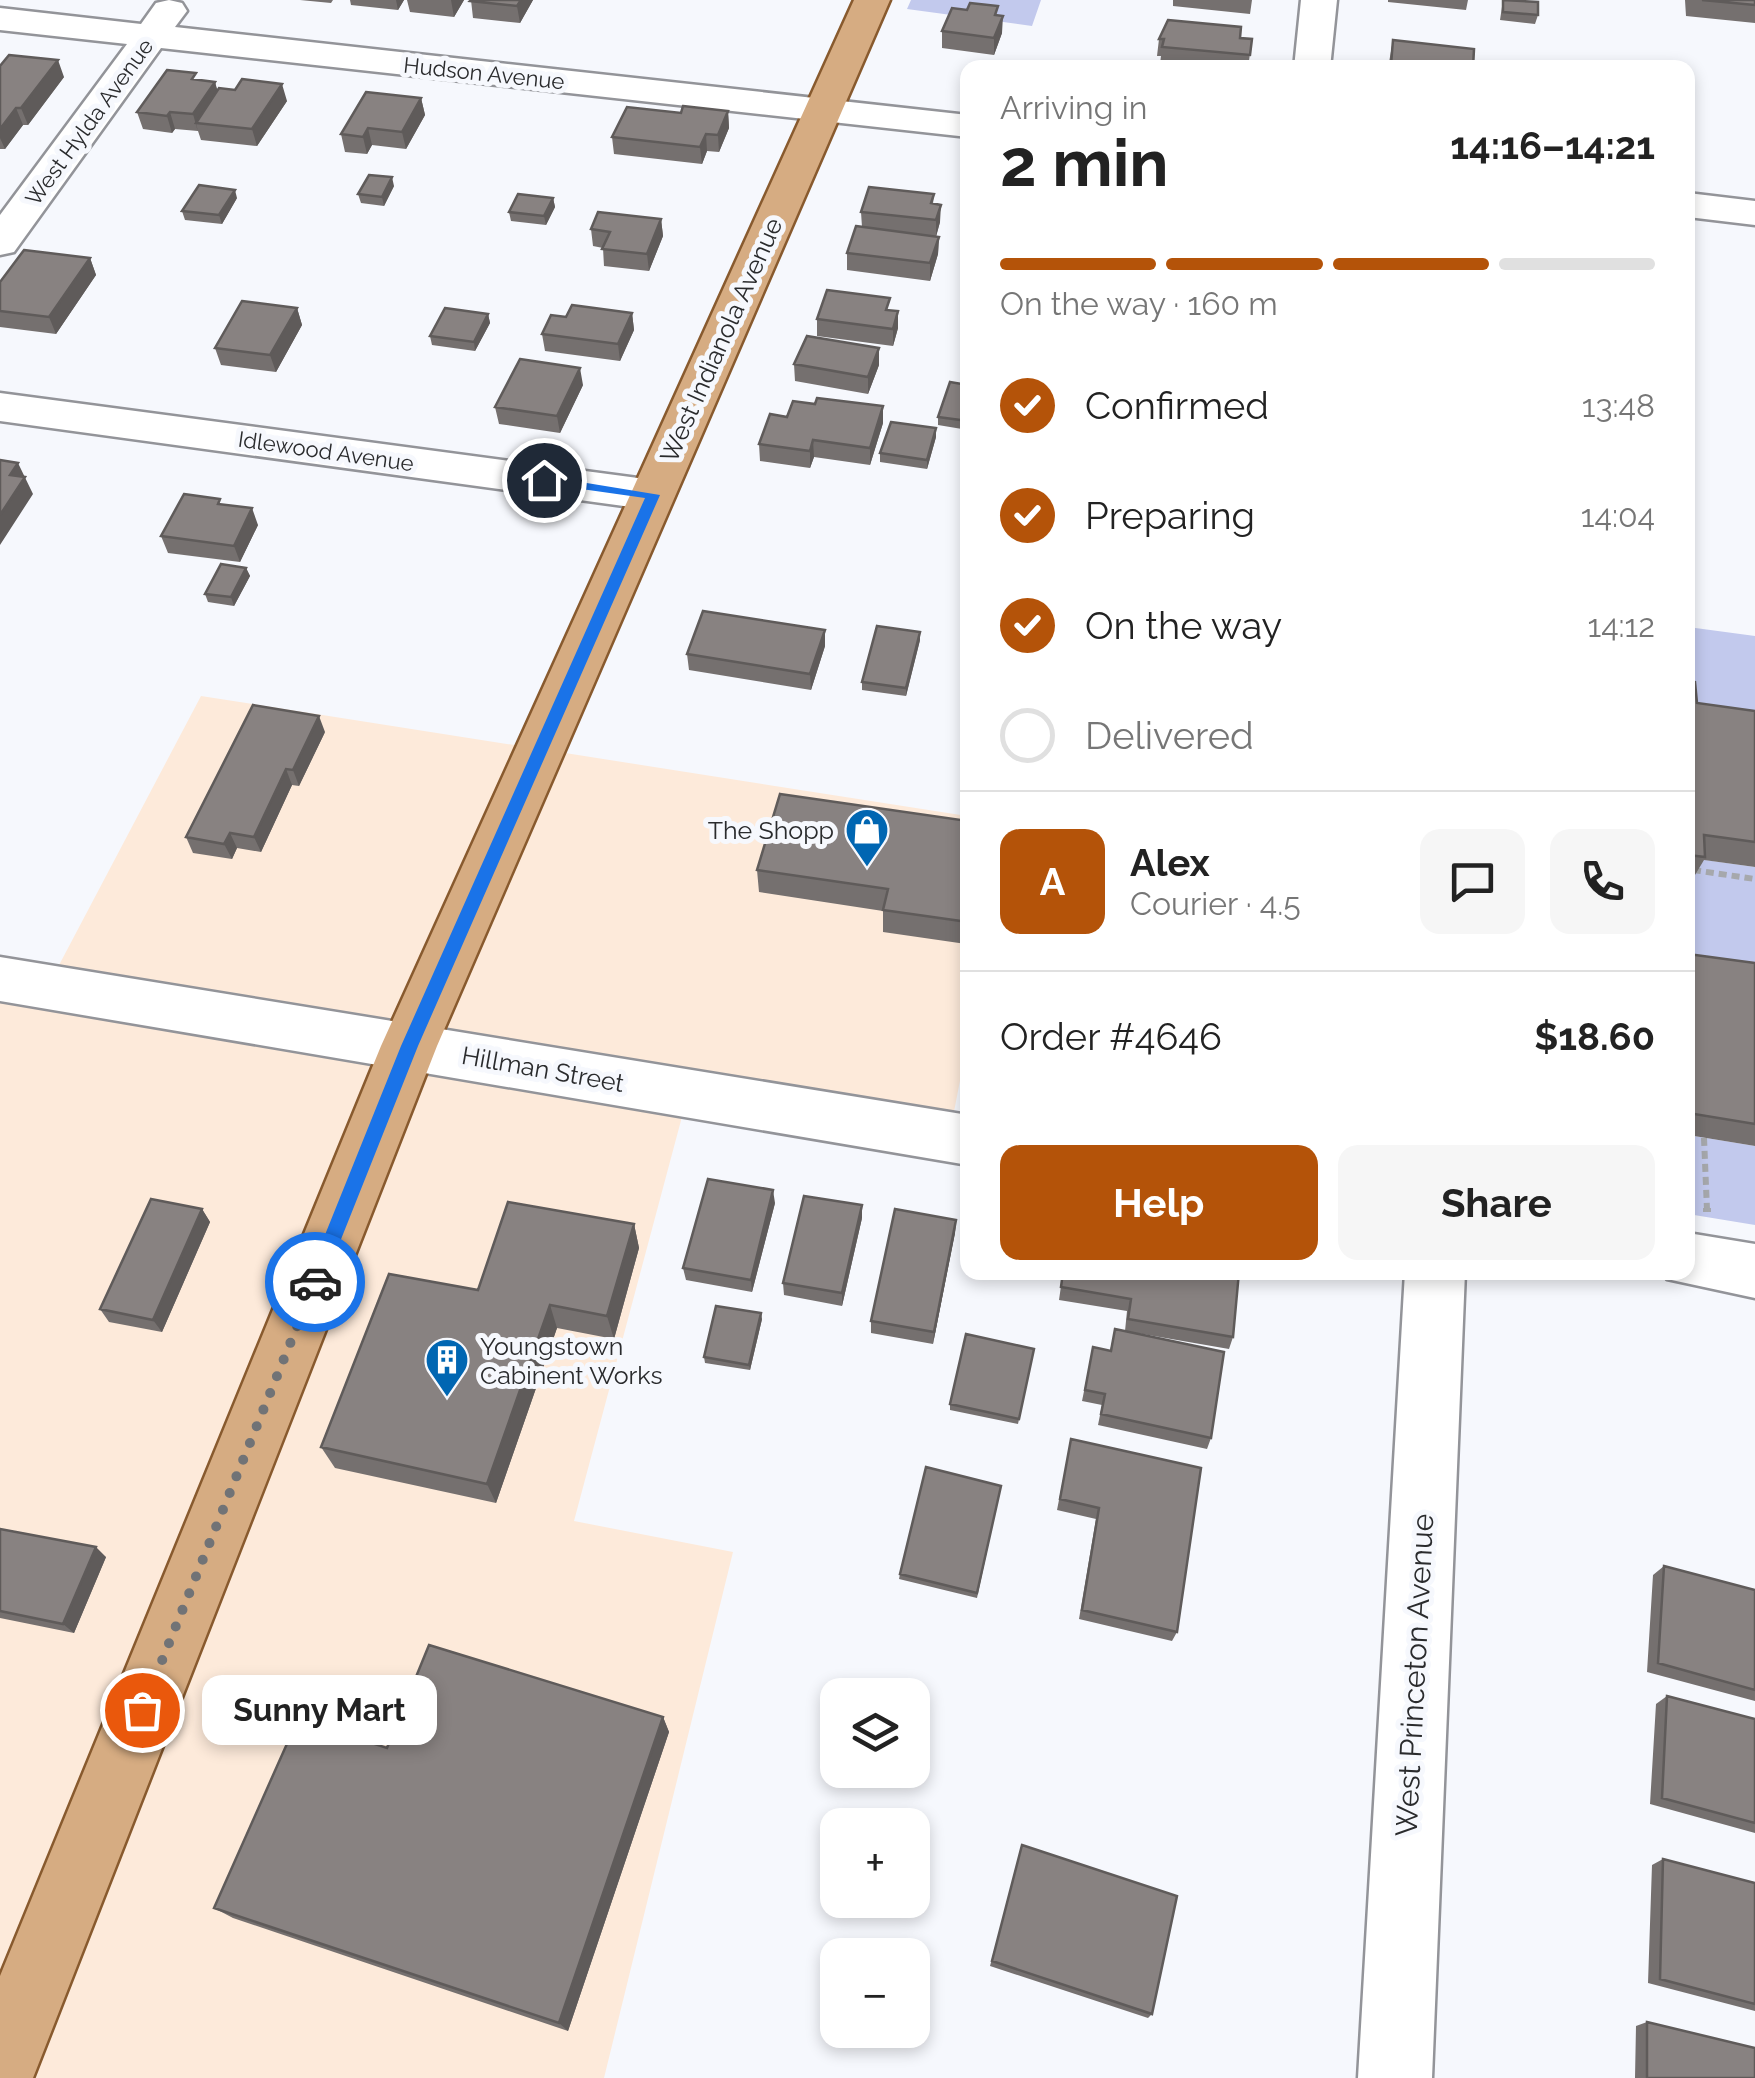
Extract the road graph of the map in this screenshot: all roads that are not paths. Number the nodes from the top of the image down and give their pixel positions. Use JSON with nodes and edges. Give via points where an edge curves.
{"nodes":[{"id":1,"x":178,"y":0,"type":"edge"},
{"id":2,"x":872,"y":0,"type":"edge"},
{"id":3,"x":1320,"y":0,"type":"edge"},
{"id":4,"x":0,"y":19,"type":"edge"},
{"id":5,"x":151,"y":36,"type":"junction"},
{"id":6,"x":1313,"y":60,"type":"edge"},
{"id":7,"x":822,"y":110,"type":"junction"},
{"id":8,"x":960,"y":125,"type":"edge"},
{"id":9,"x":1695,"y":207,"type":"edge"},
{"id":10,"x":1755,"y":213,"type":"edge"},
{"id":11,"x":0,"y":243,"type":"edge"},
{"id":12,"x":0,"y":407,"type":"edge"},
{"id":13,"x":653,"y":495,"type":"junction"},
{"id":14,"x":0,"y":979,"type":"edge"},
{"id":15,"x":410,"y":1046,"type":"junction"},
{"id":16,"x":960,"y":1139,"type":"edge"},
{"id":17,"x":1698,"y":1238,"type":"edge"},
{"id":18,"x":1755,"y":1271,"type":"edge"},
{"id":19,"x":1435,"y":1280,"type":"edge"},
{"id":20,"x":0,"y":2068,"type":"edge"},
{"id":21,"x":1396,"y":2078,"type":"edge"}],
"edges":[{"from":1,"to":5,"type":"street","name":"West Hylda Avenue"},
{"from":2,"to":7,"type":"main road","name":"West Indianola Avenue"},
{"from":3,"to":6,"type":"street"},
{"from":4,"to":5,"type":"street","name":"Hudson Avenue"},
{"from":5,"to":7,"type":"street","name":"Hudson Avenue"},
{"from":5,"to":11,"type":"street","name":"West Hylda Avenue"},
{"from":7,"to":8,"type":"street","name":"Hudson Avenue"},
{"from":7,"to":13,"type":"main road","name":"West Indianola Avenue"},
{"from":9,"to":10,"type":"street"},
{"from":12,"to":13,"type":"street","name":"Idlewood Avenue"},
{"from":13,"to":15,"type":"main road","name":"West Indianola Avenue"},
{"from":14,"to":15,"type":"street","name":"Hillman Street"},
{"from":15,"to":16,"type":"street","name":"Hillman Street"},
{"from":15,"to":20,"type":"main road","name":"West Indianola Avenue"},
{"from":17,"to":18,"type":"street"},
{"from":19,"to":21,"type":"street","name":"West Princeton Avenue"}]}
